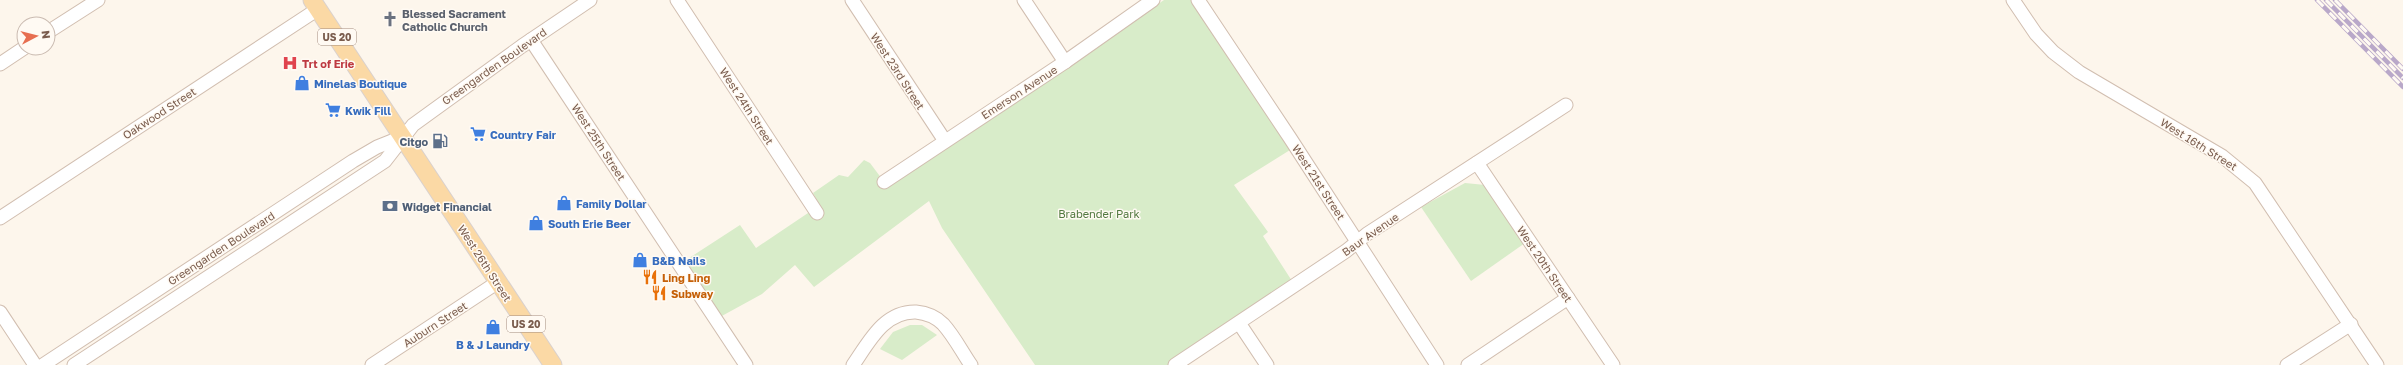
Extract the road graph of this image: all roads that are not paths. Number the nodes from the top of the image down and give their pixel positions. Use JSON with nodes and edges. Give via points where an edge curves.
{"nodes":[{"id":1,"x":98,"y":0,"type":"edge"},
{"id":2,"x":590,"y":0,"type":"edge"},
{"id":3,"x":677,"y":0,"type":"edge"},
{"id":4,"x":852,"y":0,"type":"edge"},
{"id":5,"x":1024,"y":0,"type":"edge"},
{"id":6,"x":1153,"y":0,"type":"edge"},
{"id":7,"x":1198,"y":0,"type":"edge"},
{"id":8,"x":2013,"y":0,"type":"edge"},
{"id":9,"x":315,"y":4,"type":"edge"},
{"id":10,"x":56,"y":27,"type":"edge"},
{"id":11,"x":531,"y":40,"type":"junction"},
{"id":12,"x":16,"y":53,"type":"edge"},
{"id":13,"x":1065,"y":62,"type":"junction"},
{"id":14,"x":0,"y":64,"type":"edge"},
{"id":15,"x":1566,"y":105,"type":"dead end"},
{"id":16,"x":402,"y":137,"type":"junction"},
{"id":17,"x":945,"y":141,"type":"junction"},
{"id":18,"x":1477,"y":164,"type":"junction"},
{"id":19,"x":884,"y":182,"type":"dead end"},
{"id":20,"x":816,"y":212,"type":"dead end"},
{"id":21,"x":0,"y":218,"type":"edge"},
{"id":22,"x":1357,"y":241,"type":"junction"},
{"id":23,"x":498,"y":282,"type":"junction"},
{"id":24,"x":1568,"y":298,"type":"junction"},
{"id":25,"x":0,"y":312,"type":"edge"},
{"id":26,"x":1239,"y":323,"type":"junction"},
{"id":27,"x":2351,"y":324,"type":"junction"},
{"id":28,"x":35,"y":365,"type":"edge"},
{"id":29,"x":43,"y":365,"type":"edge"},
{"id":30,"x":74,"y":365,"type":"edge"},
{"id":31,"x":372,"y":365,"type":"edge"},
{"id":32,"x":553,"y":365,"type":"edge"},
{"id":33,"x":746,"y":365,"type":"edge"},
{"id":34,"x":853,"y":365,"type":"edge"},
{"id":35,"x":971,"y":365,"type":"edge"},
{"id":36,"x":1175,"y":365,"type":"edge"},
{"id":37,"x":1267,"y":365,"type":"edge"},
{"id":38,"x":1437,"y":365,"type":"edge"},
{"id":39,"x":1468,"y":365,"type":"edge"},
{"id":40,"x":1613,"y":365,"type":"edge"},
{"id":41,"x":2287,"y":365,"type":"edge"},
{"id":42,"x":2377,"y":365,"type":"edge"}],
"edges":[{"from":1,"to":10,"type":"street"},
{"from":2,"to":11,"type":"street","name":"Greengarden Boulevard"},
{"from":3,"to":20,"type":"street","name":"West 24th Street"},
{"from":4,"to":17,"type":"street","name":"West 23rd Street"},
{"from":5,"to":13,"type":"street"},
{"from":6,"to":13,"type":"street","name":"Emerson Avenue"},
{"from":7,"to":22,"type":"street","name":"West 21st Street"},
{"from":8,"to":27,"type":"street","name":"West 16th Street","via":[[2036,34],[2053,52],[2079,72],[2222,156],[2255,183]]},
{"from":9,"to":16,"type":"main road","name":"West 26th Street","number":"US 20"},
{"from":9,"to":21,"type":"street","name":"Oakwood Street"},
{"from":11,"to":16,"type":"street","name":"Greengarden Boulevard","via":[[439,105]]},
{"from":11,"to":33,"type":"street","name":"West 25th Street"},
{"from":12,"to":14,"type":"street"},
{"from":13,"to":17,"type":"street","name":"Emerson Avenue"},
{"from":15,"to":18,"type":"street","name":"Baur Avenue"},
{"from":16,"to":23,"type":"main road","name":"West 26th Street","number":"US 20"},
{"from":16,"to":29,"type":"street","name":"Greengarden Boulevard","via":[[377,147],[353,161]]},
{"from":16,"to":30,"type":"street","name":"Greengarden Boulevard","via":[[385,161]]},
{"from":17,"to":19,"type":"street","name":"Emerson Avenue"},
{"from":18,"to":22,"type":"street","name":"Baur Avenue"},
{"from":18,"to":24,"type":"street","name":"West 20th Street"},
{"from":22,"to":26,"type":"street","name":"Baur Avenue"},
{"from":22,"to":38,"type":"street","name":"West 21st Street"},
{"from":23,"to":31,"type":"street","name":"Auburn Street"},
{"from":23,"to":32,"type":"main road","name":"West 26th Street","number":"US 20"},
{"from":24,"to":39,"type":"street"},
{"from":24,"to":40,"type":"street","name":"West 20th Street"},
{"from":25,"to":28,"type":"street"},
{"from":26,"to":36,"type":"street","name":"Baur Avenue"},
{"from":26,"to":37,"type":"street"},
{"from":27,"to":41,"type":"street"},
{"from":27,"to":42,"type":"street","name":"West 16th Street"},
{"from":34,"to":35,"type":"street","via":[[878,329],[887,321],[903,313],[920,312],[930,315],[943,325]]}]}
